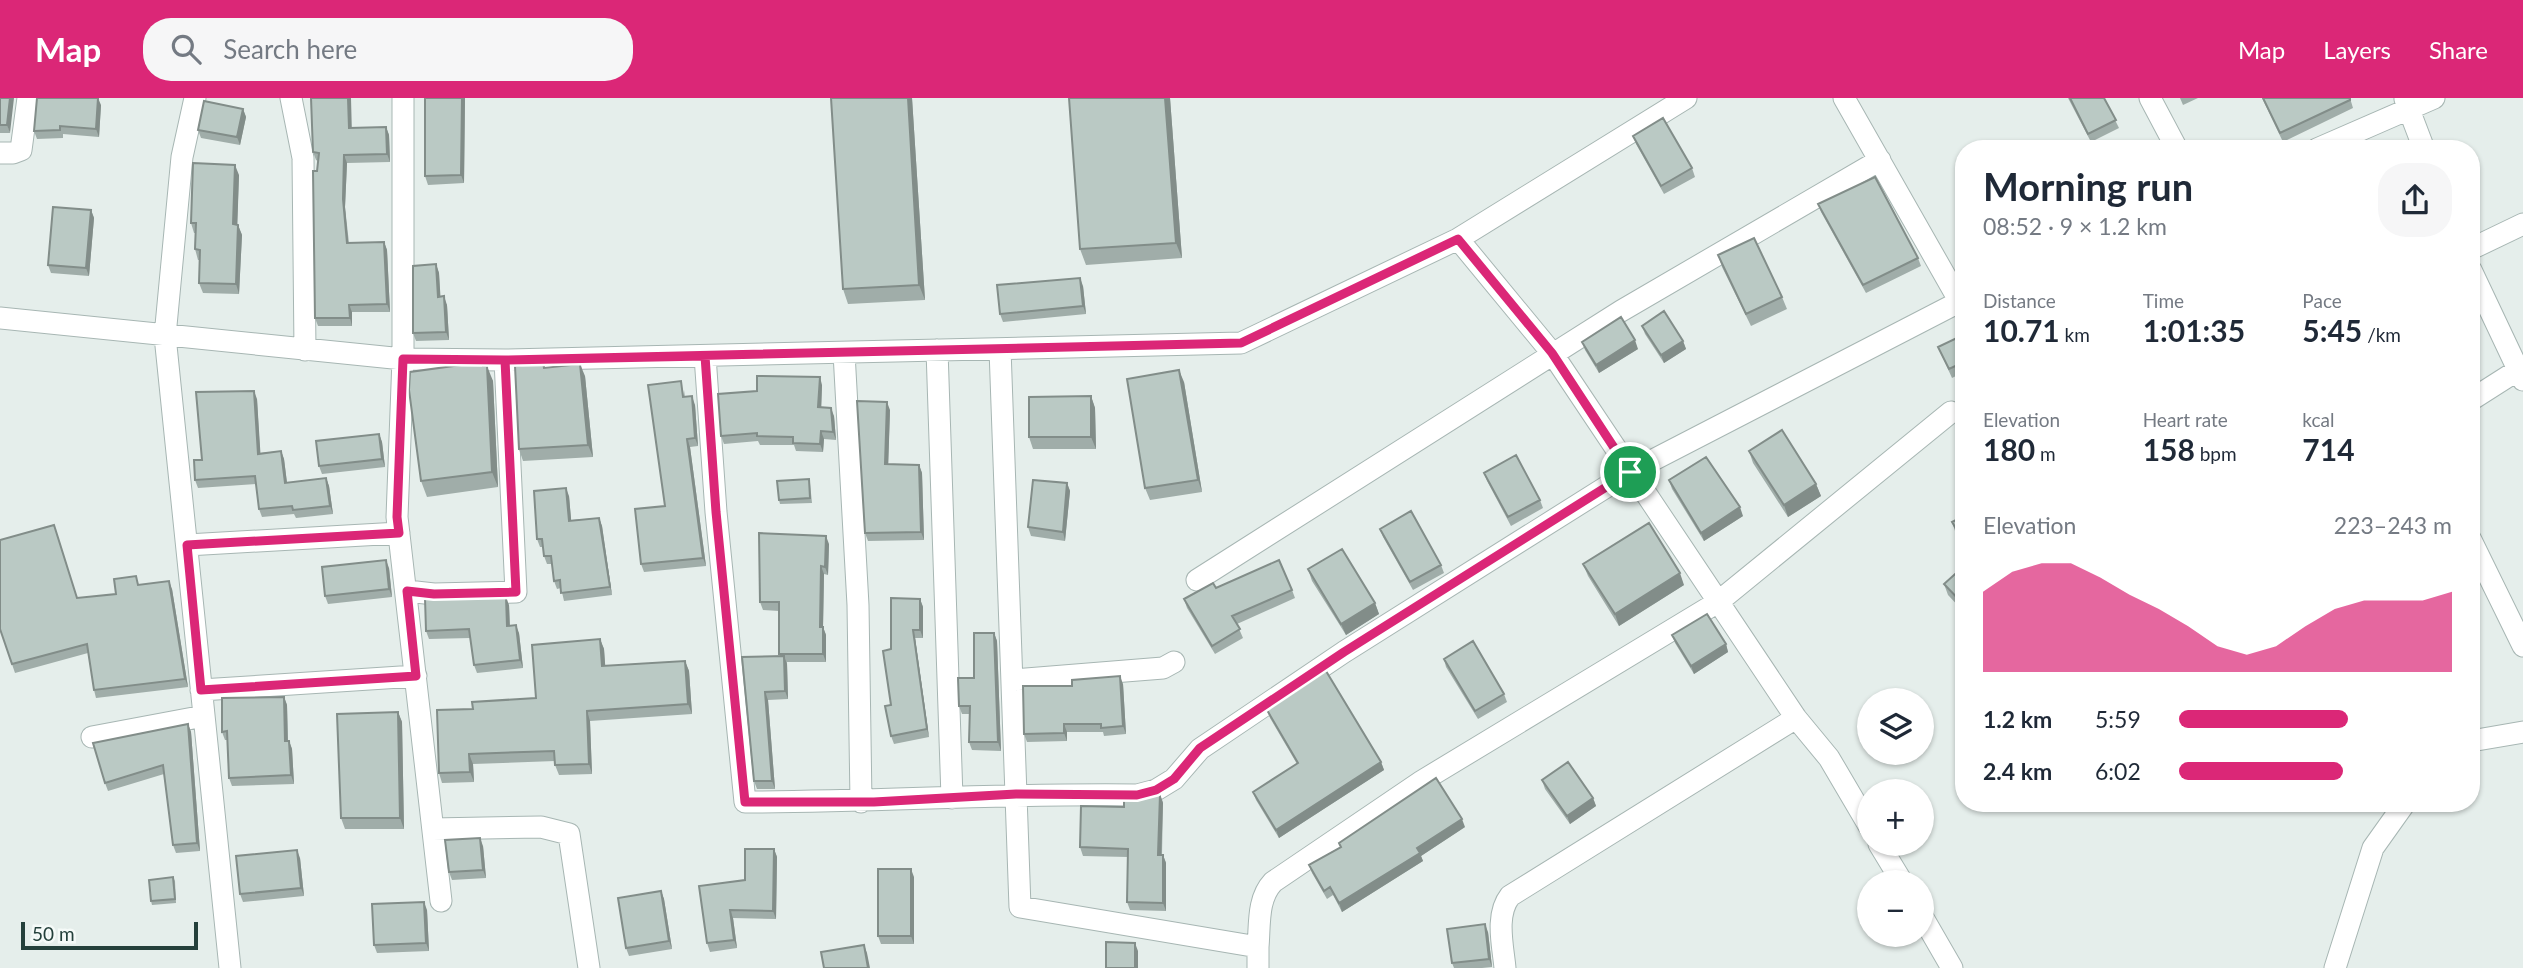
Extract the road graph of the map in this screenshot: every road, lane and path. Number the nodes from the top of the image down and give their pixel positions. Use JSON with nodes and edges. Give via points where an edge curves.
{"nodes":[{"id":1,"x":29,"y":98,"type":"edge"},
{"id":2,"x":195,"y":98,"type":"edge"},
{"id":3,"x":291,"y":98,"type":"edge"},
{"id":4,"x":404,"y":98,"type":"edge"},
{"id":5,"x":1686,"y":98,"type":"edge"},
{"id":6,"x":1844,"y":98,"type":"edge"},
{"id":7,"x":2150,"y":98,"type":"edge"},
{"id":8,"x":2434,"y":98,"type":"edge"},
{"id":9,"x":2407,"y":104,"type":"edge"},
{"id":10,"x":2172,"y":140,"type":"edge"},
{"id":11,"x":2335,"y":140,"type":"edge"},
{"id":12,"x":2421,"y":140,"type":"edge"},
{"id":13,"x":0,"y":153,"type":"edge"},
{"id":14,"x":1880,"y":160,"type":"junction"},
{"id":15,"x":2523,"y":224,"type":"edge"},
{"id":16,"x":1458,"y":239,"type":"junction"},
{"id":17,"x":2480,"y":245,"type":"edge"},
{"id":18,"x":2480,"y":289,"type":"edge"},
{"id":19,"x":1955,"y":295,"type":"edge"},
{"id":20,"x":1955,"y":309,"type":"edge"},
{"id":21,"x":0,"y":318,"type":"edge"},
{"id":22,"x":165,"y":335,"type":"junction"},
{"id":23,"x":1000,"y":349,"type":"junction"},
{"id":24,"x":305,"y":350,"type":"junction"},
{"id":25,"x":937,"y":351,"type":"junction"},
{"id":26,"x":844,"y":353,"type":"junction"},
{"id":27,"x":1552,"y":353,"type":"junction"},
{"id":28,"x":705,"y":356,"type":"junction"},
{"id":29,"x":403,"y":359,"type":"junction"},
{"id":30,"x":505,"y":360,"type":"junction"},
{"id":31,"x":2522,"y":377,"type":"edge"},
{"id":32,"x":2480,"y":396,"type":"edge"},
{"id":33,"x":1951,"y":412,"type":"dead end"},
{"id":34,"x":1630,"y":472,"type":"junction"},
{"id":35,"x":399,"y":533,"type":"junction"},
{"id":36,"x":187,"y":545,"type":"junction"},
{"id":37,"x":2480,"y":558,"type":"edge"},
{"id":38,"x":1198,"y":580,"type":"dead end"},
{"id":39,"x":407,"y":591,"type":"junction"},
{"id":40,"x":1718,"y":601,"type":"junction"},
{"id":41,"x":2523,"y":646,"type":"edge"},
{"id":42,"x":1174,"y":662,"type":"dead end"},
{"id":43,"x":416,"y":676,"type":"junction"},
{"id":44,"x":1012,"y":680,"type":"junction"},
{"id":45,"x":201,"y":690,"type":"junction"},
{"id":46,"x":204,"y":716,"type":"junction"},
{"id":47,"x":1796,"y":718,"type":"junction"},
{"id":48,"x":2523,"y":732,"type":"edge"},
{"id":49,"x":92,"y":737,"type":"dead end"},
{"id":50,"x":2480,"y":739,"type":"edge"},
{"id":51,"x":1016,"y":794,"type":"junction"},
{"id":52,"x":952,"y":798,"type":"junction"},
{"id":53,"x":861,"y":802,"type":"junction"},
{"id":54,"x":1857,"y":806,"type":"edge"},
{"id":55,"x":2399,"y":812,"type":"edge"},
{"id":56,"x":433,"y":829,"type":"junction"},
{"id":57,"x":441,"y":901,"type":"dead end"},
{"id":58,"x":1934,"y":937,"type":"edge"},
{"id":59,"x":1258,"y":957,"type":"edge"},
{"id":60,"x":230,"y":968,"type":"edge"},
{"id":61,"x":589,"y":968,"type":"edge"},
{"id":62,"x":1505,"y":968,"type":"edge"},
{"id":63,"x":1952,"y":968,"type":"edge"},
{"id":64,"x":2336,"y":968,"type":"edge"}],
"edges":[{"from":1,"to":13,"type":"street","via":[[21,150]]},
{"from":2,"to":22,"type":"street","via":[[182,157]]},
{"from":3,"to":24,"type":"street","via":[[303,158]]},
{"from":4,"to":29,"type":"street"},
{"from":5,"to":16,"type":"street"},
{"from":6,"to":14,"type":"street"},
{"from":7,"to":10,"type":"street"},
{"from":8,"to":9,"type":"street"},
{"from":9,"to":11,"type":"street"},
{"from":9,"to":12,"type":"street"},
{"from":14,"to":19,"type":"street"},
{"from":14,"to":27,"type":"street"},
{"from":15,"to":17,"type":"street"},
{"from":16,"to":23,"type":"street","via":[[1241,343]]},
{"from":16,"to":27,"type":"street"},
{"from":18,"to":31,"type":"street"},
{"from":20,"to":34,"type":"street"},
{"from":21,"to":22,"type":"street"},
{"from":22,"to":24,"type":"street"},
{"from":22,"to":36,"type":"street"},
{"from":23,"to":25,"type":"street"},
{"from":23,"to":44,"type":"street"},
{"from":24,"to":29,"type":"street"},
{"from":25,"to":26,"type":"street"},
{"from":25,"to":52,"type":"street"},
{"from":26,"to":28,"type":"street"},
{"from":26,"to":53,"type":"street","via":[[858,605]]},
{"from":27,"to":34,"type":"street"},
{"from":27,"to":38,"type":"street"},
{"from":28,"to":30,"type":"street"},
{"from":28,"to":53,"type":"street","via":[[745,802]]},
{"from":29,"to":30,"type":"street"},
{"from":29,"to":35,"type":"street"},
{"from":30,"to":39,"type":"street","via":[[516,592]]},
{"from":31,"to":32,"type":"street"},
{"from":33,"to":40,"type":"street"},
{"from":34,"to":40,"type":"street"},
{"from":34,"to":51,"type":"street","via":[[1200,748],[1174,779],[1156,790],[1137,795]]},
{"from":35,"to":36,"type":"street"},
{"from":35,"to":39,"type":"street"},
{"from":36,"to":45,"type":"street"},
{"from":37,"to":41,"type":"street"},
{"from":39,"to":43,"type":"street"},
{"from":40,"to":47,"type":"street"},
{"from":40,"to":59,"type":"street","via":[[1422,780],[1273,882],[1261,903]]},
{"from":42,"to":44,"type":"street","via":[[1163,668]]},
{"from":43,"to":45,"type":"street"},
{"from":43,"to":56,"type":"street"},
{"from":44,"to":51,"type":"street"},
{"from":45,"to":46,"type":"street"},
{"from":46,"to":49,"type":"street"},
{"from":46,"to":60,"type":"street"},
{"from":47,"to":54,"type":"street","via":[[1829,758]]},
{"from":47,"to":62,"type":"street","via":[[1510,896],[1501,917]]},
{"from":48,"to":50,"type":"street"},
{"from":51,"to":52,"type":"street"},
{"from":51,"to":59,"type":"street","via":[[1020,907]]},
{"from":52,"to":53,"type":"street"},
{"from":55,"to":64,"type":"street","via":[[2373,848]]},
{"from":56,"to":57,"type":"street"},
{"from":56,"to":61,"type":"street","via":[[541,827],[569,835]]},
{"from":58,"to":63,"type":"street"}]}
